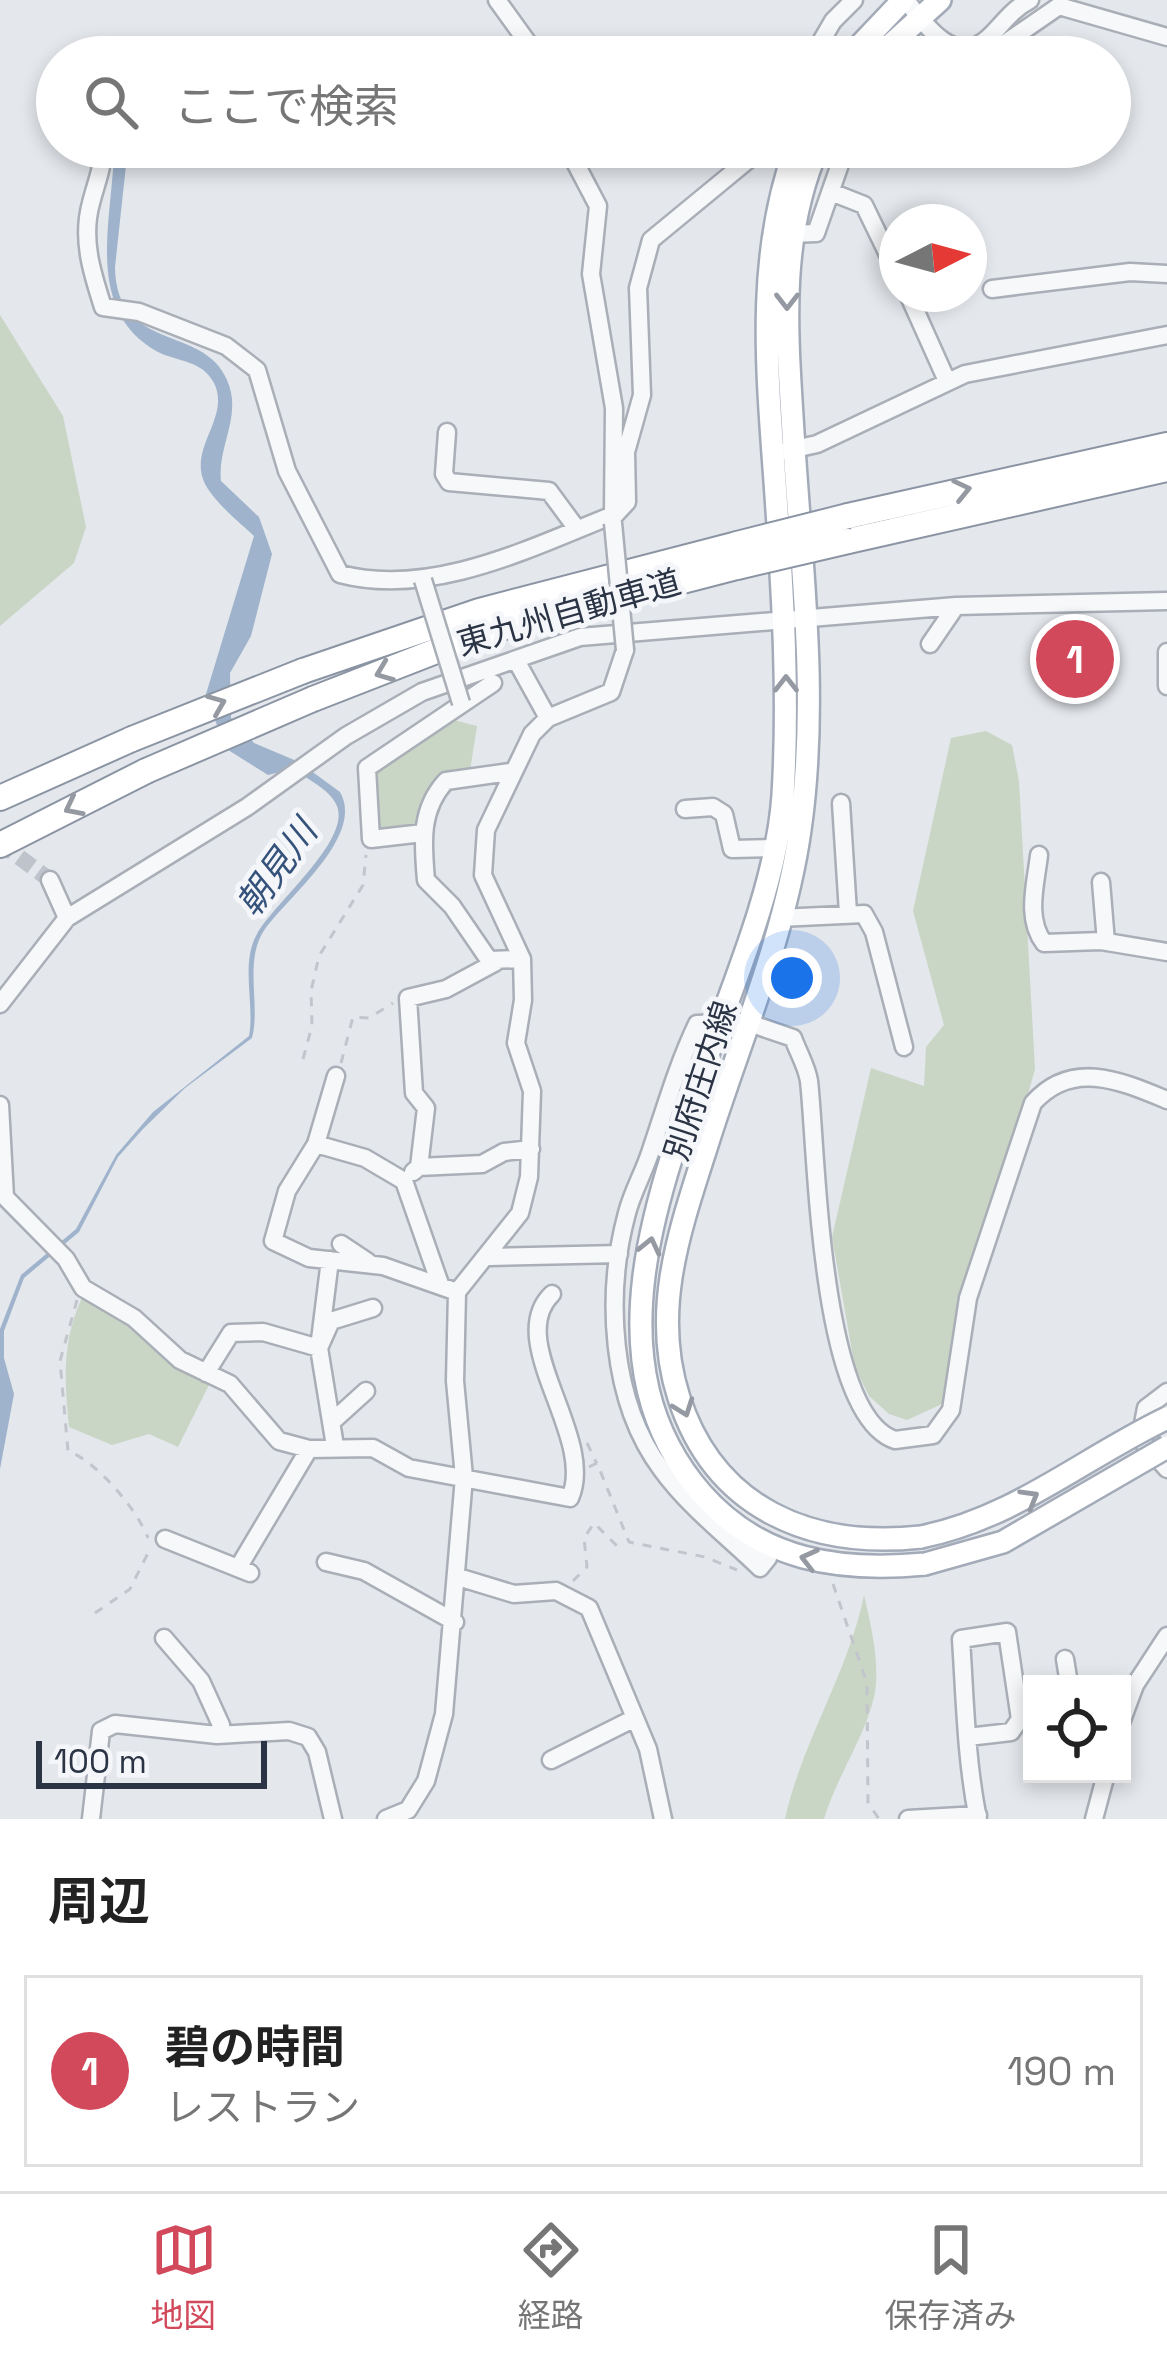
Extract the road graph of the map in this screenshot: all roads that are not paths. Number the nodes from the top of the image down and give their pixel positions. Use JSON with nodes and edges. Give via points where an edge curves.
{"nodes":[{"id":1,"x":497,"y":0,"type":"edge"},
{"id":2,"x":854,"y":0,"type":"edge"},
{"id":3,"x":940,"y":0,"type":"edge"},
{"id":4,"x":1030,"y":0,"type":"edge"},
{"id":5,"x":909,"y":5,"type":"edge"},
{"id":6,"x":523,"y":36,"type":"edge"},
{"id":7,"x":824,"y":36,"type":"edge"},
{"id":8,"x":873,"y":36,"type":"edge"},
{"id":9,"x":890,"y":36,"type":"edge"},
{"id":10,"x":941,"y":36,"type":"edge"},
{"id":11,"x":986,"y":36,"type":"edge"},
{"id":12,"x":1016,"y":36,"type":"edge"},
{"id":13,"x":1167,"y":37,"type":"edge"},
{"id":14,"x":102,"y":168,"type":"edge"},
{"id":15,"x":578,"y":168,"type":"edge"},
{"id":16,"x":738,"y":168,"type":"edge"},
{"id":17,"x":789,"y":168,"type":"edge"},
{"id":18,"x":811,"y":168,"type":"edge"},
{"id":19,"x":839,"y":168,"type":"edge"},
{"id":20,"x":832,"y":192,"type":"junction"},
{"id":21,"x":791,"y":234,"type":"junction"},
{"id":22,"x":879,"y":236,"type":"edge"},
{"id":23,"x":1167,"y":274,"type":"edge"},
{"id":24,"x":992,"y":289,"type":"dead end"},
{"id":25,"x":916,"y":312,"type":"edge"},
{"id":26,"x":1167,"y":335,"type":"edge"},
{"id":27,"x":947,"y":381,"type":"junction"},
{"id":28,"x":446,"y":432,"type":"dead end"},
{"id":29,"x":1167,"y":445,"type":"edge"},
{"id":30,"x":783,"y":451,"type":"junction"},
{"id":31,"x":1167,"y":470,"type":"edge"},
{"id":32,"x":613,"y":519,"type":"junction"},
{"id":33,"x":848,"y":529,"type":"junction"},
{"id":34,"x":577,"y":530,"type":"junction"},
{"id":35,"x":737,"y":555,"type":"junction"},
{"id":36,"x":423,"y":580,"type":"junction"},
{"id":37,"x":1167,"y":601,"type":"edge"},
{"id":38,"x":956,"y":606,"type":"junction"},
{"id":39,"x":795,"y":617,"type":"junction"},
{"id":40,"x":929,"y":644,"type":"dead end"},
{"id":41,"x":1167,"y":652,"type":"edge"},
{"id":42,"x":518,"y":662,"type":"junction"},
{"id":43,"x":493,"y":683,"type":"dead end"},
{"id":44,"x":1167,"y":686,"type":"edge"},
{"id":45,"x":461,"y":703,"type":"junction"},
{"id":46,"x":548,"y":718,"type":"junction"},
{"id":47,"x":510,"y":772,"type":"junction"},
{"id":48,"x":0,"y":798,"type":"edge"},
{"id":49,"x":841,"y":803,"type":"dead end"},
{"id":50,"x":685,"y":809,"type":"dead end"},
{"id":51,"x":423,"y":833,"type":"junction"},
{"id":52,"x":0,"y":844,"type":"edge"},
{"id":53,"x":774,"y":848,"type":"junction"},
{"id":54,"x":1040,"y":855,"type":"dead end"},
{"id":55,"x":50,"y":880,"type":"tunnel mouth"},
{"id":56,"x":1101,"y":882,"type":"dead end"},
{"id":57,"x":848,"y":913,"type":"junction"},
{"id":58,"x":67,"y":918,"type":"junction"},
{"id":59,"x":779,"y":918,"type":"junction"},
{"id":60,"x":1106,"y":942,"type":"junction"},
{"id":61,"x":1167,"y":952,"type":"edge"},
{"id":62,"x":522,"y":959,"type":"junction"},
{"id":63,"x":496,"y":962,"type":"junction"},
{"id":64,"x":0,"y":1004,"type":"edge"},
{"id":65,"x":721,"y":1019,"type":"junction"},
{"id":66,"x":746,"y":1022,"type":"junction"},
{"id":67,"x":904,"y":1047,"type":"dead end"},
{"id":68,"x":336,"y":1076,"type":"road end"},
{"id":69,"x":1167,"y":1100,"type":"edge"},
{"id":70,"x":0,"y":1105,"type":"edge"},
{"id":71,"x":316,"y":1144,"type":"junction"},
{"id":72,"x":531,"y":1149,"type":"junction"},
{"id":73,"x":418,"y":1167,"type":"junction"},
{"id":74,"x":404,"y":1181,"type":"junction"},
{"id":75,"x":2,"y":1198,"type":"edge"},
{"id":76,"x":341,"y":1244,"type":"dead end"},
{"id":77,"x":619,"y":1254,"type":"junction"},
{"id":78,"x":489,"y":1257,"type":"junction"},
{"id":79,"x":330,"y":1260,"type":"junction"},
{"id":80,"x":369,"y":1263,"type":"junction"},
{"id":81,"x":449,"y":1288,"type":"junction"},
{"id":82,"x":552,"y":1294,"type":"dead end"},
{"id":83,"x":374,"y":1308,"type":"dead end"},
{"id":84,"x":319,"y":1348,"type":"junction"},
{"id":85,"x":206,"y":1372,"type":"junction"},
{"id":86,"x":366,"y":1391,"type":"dead end"},
{"id":87,"x":1167,"y":1392,"type":"edge"},
{"id":88,"x":1167,"y":1418,"type":"edge"},
{"id":89,"x":334,"y":1420,"type":"junction"},
{"id":90,"x":335,"y":1446,"type":"junction"},
{"id":91,"x":1167,"y":1447,"type":"edge"},
{"id":92,"x":309,"y":1449,"type":"junction"},
{"id":93,"x":1167,"y":1469,"type":"edge"},
{"id":94,"x":464,"y":1477,"type":"junction"},
{"id":95,"x":165,"y":1539,"type":"dead end"},
{"id":96,"x":326,"y":1562,"type":"dead end"},
{"id":97,"x":760,"y":1568,"type":"road end"},
{"id":98,"x":458,"y":1577,"type":"junction"},
{"id":99,"x":455,"y":1622,"type":"junction"},
{"id":100,"x":1167,"y":1636,"type":"edge"},
{"id":101,"x":164,"y":1638,"type":"dead end"},
{"id":102,"x":1065,"y":1659,"type":"dead end"},
{"id":103,"x":1068,"y":1675,"type":"edge"},
{"id":104,"x":1131,"y":1695,"type":"edge"},
{"id":105,"x":634,"y":1718,"type":"junction"},
{"id":106,"x":218,"y":1735,"type":"junction"},
{"id":107,"x":968,"y":1737,"type":"junction"},
{"id":108,"x":551,"y":1760,"type":"dead end"},
{"id":109,"x":1104,"y":1783,"type":"edge"},
{"id":110,"x":412,"y":1815,"type":"edge"},
{"id":111,"x":978,"y":1817,"type":"edge"},
{"id":112,"x":91,"y":1819,"type":"edge"},
{"id":113,"x":333,"y":1819,"type":"edge"},
{"id":114,"x":386,"y":1819,"type":"edge"},
{"id":115,"x":664,"y":1819,"type":"edge"},
{"id":116,"x":908,"y":1819,"type":"edge"},
{"id":117,"x":1094,"y":1819,"type":"edge"}],
"edges":[{"from":1,"to":6,"type":"street"},
{"from":2,"to":7,"type":"street"},
{"from":3,"to":5,"type":"main road"},
{"from":4,"to":11,"type":"street"},
{"from":5,"to":8,"type":"main road"},
{"from":5,"to":9,"type":"main road"},
{"from":5,"to":10,"type":"street"},
{"from":12,"to":13,"type":"street","via":[[1059,6]]},
{"from":14,"to":36,"type":"street","via":[[89,208],[87,259],[103,307],[139,312],[226,346],[257,370],[287,471],[340,574]]},
{"from":15,"to":32,"type":"street","via":[[598,206],[591,274],[614,408]]},
{"from":16,"to":32,"type":"street","via":[[651,240],[638,298],[642,394],[626,452],[627,502]]},
{"from":17,"to":30,"type":"main road","name":"別府庄内線","via":[[768,268]]},
{"from":18,"to":21,"type":"main road","name":"別府庄内線"},
{"from":19,"to":20,"type":"street"},
{"from":20,"to":21,"type":"street","via":[[816,233]]},
{"from":20,"to":22,"type":"street","via":[[864,205]]},
{"from":21,"to":30,"type":"main road","name":"別府庄内線","one_way":true},
{"from":23,"to":24,"type":"street"},
{"from":25,"to":27,"type":"street"},
{"from":26,"to":27,"type":"street"},
{"from":27,"to":30,"type":"street"},
{"from":28,"to":34,"type":"street","via":[[449,482],[549,490]]},
{"from":33,"to":29,"type":"highway","name":"東九州自動車道","one_way":true},
{"from":30,"to":39,"type":"main road","name":"別府庄内線"},
{"from":31,"to":33,"type":"highway","name":"東九州自動車道"},
{"from":32,"to":34,"type":"street"},
{"from":32,"to":46,"type":"street","bridge":true,"via":[[625,650],[611,692]]},
{"from":33,"to":35,"type":"highway","name":"東九州自動車道","bridge":true},
{"from":34,"to":36,"type":"street"},
{"from":48,"to":35,"type":"highway","name":"東九州自動車道","one_way":true,"bridge":true,"via":[[302,671],[479,611]]},
{"from":35,"to":52,"type":"highway","name":"東九州自動車道","one_way":true,"bridge":true,"via":[[485,632],[313,699]]},
{"from":36,"to":45,"type":"street","bridge":true},
{"from":37,"to":38,"type":"street"},
{"from":38,"to":39,"type":"street"},
{"from":38,"to":40,"type":"street"},
{"from":39,"to":42,"type":"street","via":[[580,637]]},
{"from":53,"to":39,"type":"main road","name":"別府庄内線","one_way":true},
{"from":39,"to":59,"type":"main road","name":"別府庄内線","via":[[804,799]]},
{"from":41,"to":44,"type":"street"},
{"from":42,"to":46,"type":"street"},
{"from":42,"to":58,"type":"street","via":[[422,692]]},
{"from":43,"to":45,"type":"street"},
{"from":45,"to":51,"type":"street","via":[[367,768],[371,839]]},
{"from":46,"to":47,"type":"street"},
{"from":47,"to":51,"type":"street","via":[[446,781],[430,802]]},
{"from":47,"to":62,"type":"street","via":[[486,830],[483,875]]},
{"from":49,"to":57,"type":"street"},
{"from":50,"to":53,"type":"street","via":[[724,814],[732,849]]},
{"from":51,"to":63,"type":"street","via":[[426,880]]},
{"from":53,"to":65,"type":"main road","name":"別府庄内線"},
{"from":54,"to":60,"type":"street","via":[[1035,932],[1044,943]]},
{"from":55,"to":58,"type":"street"},
{"from":56,"to":60,"type":"street"},
{"from":57,"to":59,"type":"street"},
{"from":57,"to":67,"type":"street","via":[[864,914],[874,932]]},
{"from":58,"to":64,"type":"street"},
{"from":59,"to":66,"type":"main road","name":"別府庄内線"},
{"from":60,"to":61,"type":"street"},
{"from":62,"to":63,"type":"street"},
{"from":62,"to":72,"type":"street","via":[[516,1043],[532,1091]]},
{"from":63,"to":73,"type":"street","via":[[446,989],[408,998],[414,1093],[426,1108]]},
{"from":65,"to":66,"type":"street"},
{"from":65,"to":77,"type":"street","via":[[697,1024],[674,1073]]},
{"from":91,"to":65,"type":"main road","name":"別府庄内線","one_way":true,"bridge":true,"via":[[1023,1532],[925,1564],[846,1567],[763,1544],[716,1509],[664,1431],[642,1338],[644,1273],[658,1210]]},
{"from":66,"to":69,"type":"street","via":[[793,1038],[808,1076],[832,1309],[866,1417],[895,1440],[933,1435],[951,1410],[968,1298],[1033,1102],[1059,1082],[1089,1075]]},
{"from":66,"to":88,"type":"main road","name":"別府庄内線","one_way":true,"bridge":true,"via":[[669,1278],[667,1337],[678,1397],[717,1471],[773,1518],[847,1540],[921,1538],[1004,1513]]},
{"from":68,"to":71,"type":"street"},
{"from":70,"to":75,"type":"street"},
{"from":71,"to":74,"type":"street","via":[[365,1158]]},
{"from":71,"to":79,"type":"street","via":[[287,1191],[273,1241]]},
{"from":72,"to":73,"type":"street","via":[[482,1164]]},
{"from":72,"to":78,"type":"street","via":[[520,1213]]},
{"from":73,"to":74,"type":"street"},
{"from":74,"to":81,"type":"street"},
{"from":75,"to":85,"type":"street","via":[[66,1258],[83,1288]]},
{"from":76,"to":80,"type":"street"},
{"from":77,"to":78,"type":"street"},
{"from":77,"to":97,"type":"street","via":[[615,1336],[641,1433],[661,1469]]},
{"from":78,"to":81,"type":"street"},
{"from":79,"to":80,"type":"street"},
{"from":79,"to":84,"type":"street"},
{"from":80,"to":81,"type":"street"},
{"from":81,"to":94,"type":"street"},
{"from":82,"to":94,"type":"street","via":[[537,1317],[577,1474],[570,1498]]},
{"from":83,"to":84,"type":"street","via":[[331,1321]]},
{"from":84,"to":85,"type":"street","via":[[263,1332],[231,1334]]},
{"from":84,"to":89,"type":"street"},
{"from":85,"to":92,"type":"street","via":[[247,1398],[279,1441]]},
{"from":86,"to":89,"type":"street"},
{"from":87,"to":93,"type":"street","via":[[1146,1408],[1140,1438]]},
{"from":89,"to":90,"type":"street"},
{"from":90,"to":92,"type":"street"},
{"from":90,"to":94,"type":"street","via":[[374,1448],[409,1468]]},
{"from":92,"to":95,"type":"street","via":[[244,1570]]},
{"from":94,"to":98,"type":"street"},
{"from":96,"to":99,"type":"street","via":[[364,1571]]},
{"from":98,"to":99,"type":"street"},
{"from":98,"to":105,"type":"street","via":[[514,1594],[556,1591],[589,1608]]},
{"from":99,"to":110,"type":"street","via":[[437,1751]]},
{"from":100,"to":104,"type":"street"},
{"from":101,"to":106,"type":"street","via":[[201,1681]]},
{"from":102,"to":103,"type":"street"},
{"from":105,"to":108,"type":"street"},
{"from":105,"to":115,"type":"street"},
{"from":106,"to":112,"type":"street","via":[[115,1724],[101,1731]]},
{"from":106,"to":113,"type":"street","via":[[308,1737]]},
{"from":107,"to":107,"type":"street","via":[[1011,1732],[1020,1719],[1007,1632],[961,1639]]},
{"from":107,"to":111,"type":"street"},
{"from":109,"to":117,"type":"street"},
{"from":110,"to":114,"type":"street"},
{"from":111,"to":116,"type":"street"}]}
